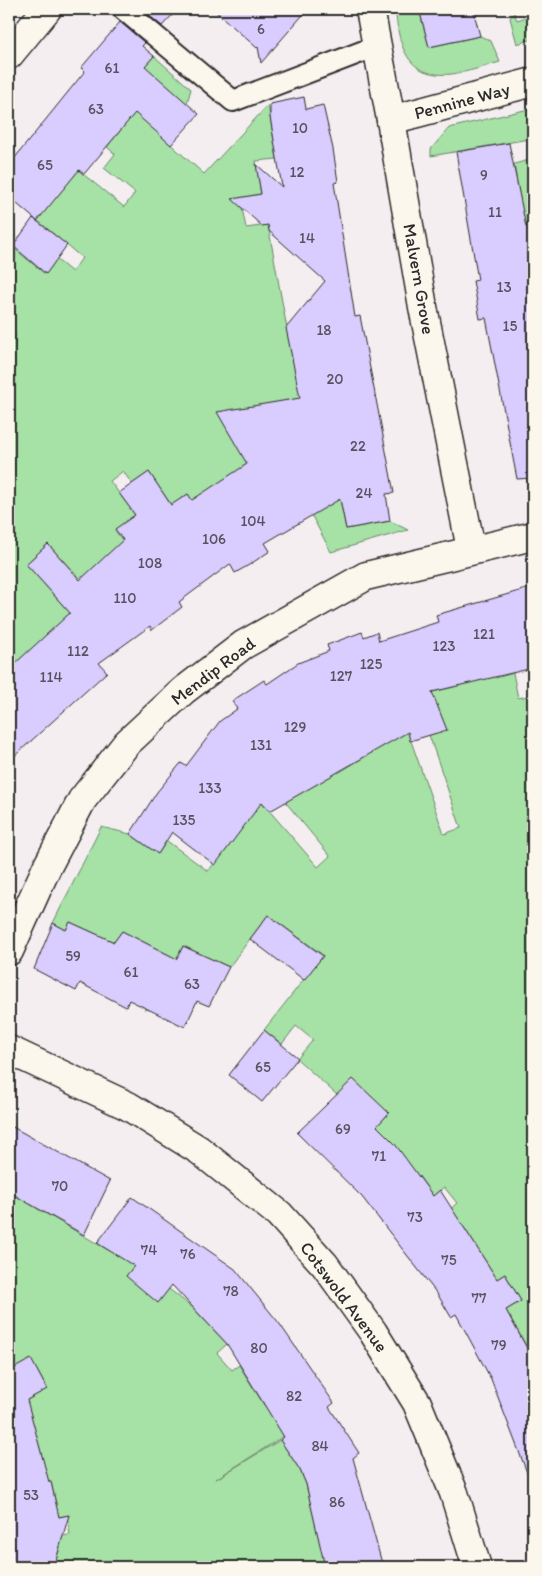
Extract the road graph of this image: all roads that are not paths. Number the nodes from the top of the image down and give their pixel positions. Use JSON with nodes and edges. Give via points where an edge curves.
{"nodes":[{"id":1,"x":47,"y":9,"type":"edge"},
{"id":2,"x":123,"y":9,"type":"edge"},
{"id":3,"x":370,"y":9,"type":"edge"},
{"id":4,"x":377,"y":46,"type":"junction"},
{"id":5,"x":9,"y":55,"type":"edge"},
{"id":6,"x":533,"y":82,"type":"edge"},
{"id":7,"x":391,"y":120,"type":"junction"},
{"id":8,"x":533,"y":536,"type":"edge"},
{"id":9,"x":472,"y":549,"type":"junction"},
{"id":10,"x":9,"y":951,"type":"edge"},
{"id":11,"x":9,"y":1050,"type":"edge"},
{"id":12,"x":476,"y":1567,"type":"edge"}],
"edges":[{"from":1,"to":5,"type":"street"},
{"from":2,"to":4,"type":"lane","via":[[233,101]]},
{"from":3,"to":4,"type":"street","name":"Malvern Grove"},
{"from":4,"to":7,"type":"street","name":"Malvern Grove"},
{"from":6,"to":7,"type":"street","name":"Pennine Way"},
{"from":7,"to":9,"type":"street","name":"Malvern Grove","via":[[423,307]]},
{"from":8,"to":9,"type":"street","name":"Mendip Road"},
{"from":9,"to":10,"type":"street","name":"Mendip Road","via":[[366,576],[243,645],[183,691],[127,742],[82,800]]},
{"from":11,"to":12,"type":"street","name":"Cotswold Avenue","via":[[128,1106],[198,1150],[279,1214],[319,1258],[374,1332],[417,1403],[454,1494]]}]}
